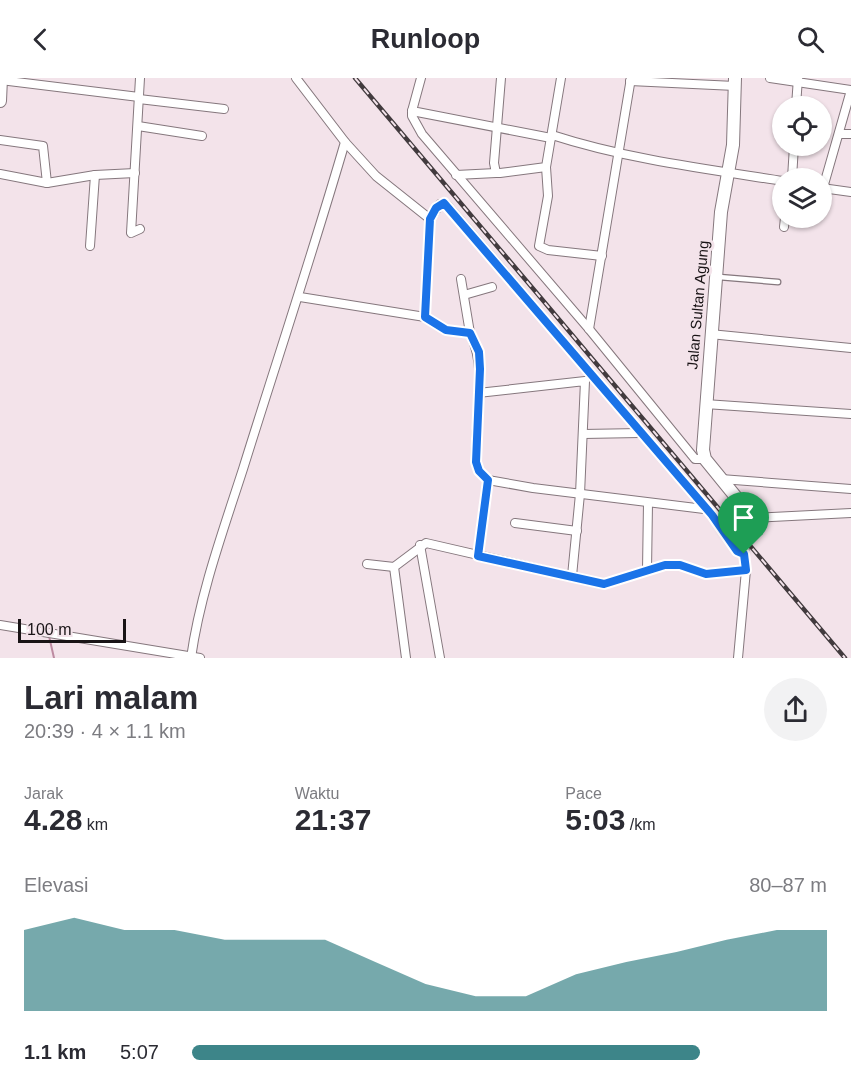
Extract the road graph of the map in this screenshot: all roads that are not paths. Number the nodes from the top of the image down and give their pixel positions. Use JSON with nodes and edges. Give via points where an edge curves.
{"nodes":[{"id":1,"x":140,"y":78,"type":"edge"},
{"id":2,"x":296,"y":78,"type":"edge"},
{"id":3,"x":421,"y":78,"type":"edge"},
{"id":4,"x":501,"y":78,"type":"edge"},
{"id":5,"x":561,"y":78,"type":"edge"},
{"id":6,"x":770,"y":78,"type":"edge"},
{"id":7,"x":1,"y":79,"type":"edge"},
{"id":8,"x":630,"y":80,"type":"edge"},
{"id":9,"x":798,"y":80,"type":"edge"},
{"id":10,"x":54,"y":82,"type":"edge"},
{"id":11,"x":735,"y":82,"type":"edge"},
{"id":12,"x":851,"y":90,"type":"edge"},
{"id":13,"x":797,"y":96,"type":"edge"},
{"id":14,"x":139,"y":98,"type":"junction"},
{"id":15,"x":0,"y":101,"type":"edge"},
{"id":16,"x":224,"y":109,"type":"dead end"},
{"id":17,"x":412,"y":111,"type":"junction"},
{"id":18,"x":138,"y":126,"type":"junction"},
{"id":19,"x":497,"y":129,"type":"junction"},
{"id":20,"x":839,"y":134,"type":"junction"},
{"id":21,"x":851,"y":134,"type":"edge"},
{"id":22,"x":202,"y":136,"type":"dead end"},
{"id":23,"x":551,"y":137,"type":"junction"},
{"id":24,"x":0,"y":140,"type":"edge"},
{"id":25,"x":345,"y":142,"type":"junction"},
{"id":26,"x":619,"y":152,"type":"junction"},
{"id":27,"x":546,"y":167,"type":"junction"},
{"id":28,"x":828,"y":168,"type":"edge"},
{"id":29,"x":135,"y":172,"type":"junction"},
{"id":30,"x":728,"y":172,"type":"junction"},
{"id":31,"x":496,"y":173,"type":"junction"},
{"id":32,"x":0,"y":174,"type":"edge"},
{"id":33,"x":95,"y":175,"type":"junction"},
{"id":34,"x":456,"y":175,"type":"junction"},
{"id":35,"x":772,"y":179,"type":"edge"},
{"id":36,"x":47,"y":183,"type":"junction"},
{"id":37,"x":832,"y":189,"type":"edge"},
{"id":38,"x":851,"y":192,"type":"edge"},
{"id":39,"x":430,"y":219,"type":"junction"},
{"id":40,"x":140,"y":229,"type":"dead end"},
{"id":41,"x":90,"y":246,"type":"dead end"},
{"id":42,"x":602,"y":256,"type":"junction"},
{"id":43,"x":716,"y":276,"type":"junction"},
{"id":44,"x":461,"y":279,"type":"dead end"},
{"id":45,"x":778,"y":282,"type":"dead end"},
{"id":46,"x":492,"y":287,"type":"dead end"},
{"id":47,"x":464,"y":295,"type":"junction"},
{"id":48,"x":300,"y":297,"type":"junction"},
{"id":49,"x":425,"y":317,"type":"junction"},
{"id":50,"x":589,"y":329,"type":"junction"},
{"id":51,"x":470,"y":333,"type":"junction"},
{"id":52,"x":710,"y":334,"type":"junction"},
{"id":53,"x":851,"y":348,"type":"edge"},
{"id":54,"x":586,"y":370,"type":"junction"},
{"id":55,"x":585,"y":381,"type":"junction"},
{"id":56,"x":478,"y":393,"type":"junction"},
{"id":57,"x":705,"y":404,"type":"junction"},
{"id":58,"x":851,"y":414,"type":"edge"},
{"id":59,"x":640,"y":433,"type":"junction"},
{"id":60,"x":583,"y":434,"type":"junction"},
{"id":61,"x":705,"y":459,"type":"junction"},
{"id":62,"x":720,"y":479,"type":"junction"},
{"id":63,"x":488,"y":480,"type":"junction"},
{"id":64,"x":851,"y":489,"type":"edge"},
{"id":65,"x":580,"y":494,"type":"junction"},
{"id":66,"x":648,"y":503,"type":"junction"},
{"id":67,"x":704,"y":509,"type":"junction"},
{"id":68,"x":851,"y":513,"type":"edge"},
{"id":69,"x":753,"y":518,"type":"junction"},
{"id":70,"x":515,"y":523,"type":"dead end"},
{"id":71,"x":577,"y":531,"type":"junction"},
{"id":72,"x":420,"y":545,"type":"junction"},
{"id":73,"x":744,"y":554,"type":"junction"},
{"id":74,"x":478,"y":556,"type":"junction"},
{"id":75,"x":367,"y":564,"type":"dead end"},
{"id":76,"x":394,"y":567,"type":"junction"},
{"id":77,"x":746,"y":570,"type":"junction"},
{"id":78,"x":647,"y":571,"type":"junction"},
{"id":79,"x":572,"y":576,"type":"junction"},
{"id":80,"x":0,"y":625,"type":"edge"},
{"id":81,"x":194,"y":657,"type":"edge"},
{"id":82,"x":406,"y":658,"type":"edge"},
{"id":83,"x":440,"y":658,"type":"edge"},
{"id":84,"x":738,"y":658,"type":"edge"}],
"edges":[{"from":1,"to":14,"type":"street"},
{"from":2,"to":25,"type":"street"},
{"from":3,"to":17,"type":"street"},
{"from":4,"to":19,"type":"street"},
{"from":5,"to":23,"type":"street"},
{"from":6,"to":9,"type":"street"},
{"from":7,"to":10,"type":"street"},
{"from":7,"to":15,"type":"street"},
{"from":8,"to":11,"type":"street"},
{"from":8,"to":26,"type":"street"},
{"from":9,"to":12,"type":"street"},
{"from":9,"to":13,"type":"street"},
{"from":10,"to":14,"type":"street"},
{"from":11,"to":30,"type":"street","name":"Jalan Sultan Agung"},
{"from":12,"to":20,"type":"street"},
{"from":14,"to":16,"type":"street"},
{"from":14,"to":18,"type":"street"},
{"from":17,"to":19,"type":"street"},
{"from":17,"to":34,"type":"street","via":[[422,134]]},
{"from":18,"to":22,"type":"street"},
{"from":18,"to":29,"type":"street"},
{"from":19,"to":23,"type":"street"},
{"from":19,"to":31,"type":"street"},
{"from":20,"to":21,"type":"street"},
{"from":20,"to":28,"type":"street"},
{"from":23,"to":26,"type":"street"},
{"from":23,"to":27,"type":"street"},
{"from":24,"to":36,"type":"street","via":[[43,146]]},
{"from":25,"to":39,"type":"street","via":[[376,176]]},
{"from":25,"to":48,"type":"street"},
{"from":26,"to":30,"type":"street"},
{"from":26,"to":42,"type":"street"},
{"from":27,"to":31,"type":"street"},
{"from":27,"to":42,"type":"street","via":[[548,196],[539,246]]},
{"from":29,"to":33,"type":"street"},
{"from":29,"to":40,"type":"street","via":[[131,233]]},
{"from":30,"to":35,"type":"street"},
{"from":30,"to":43,"type":"street","name":"Jalan Sultan Agung"},
{"from":31,"to":34,"type":"street"},
{"from":32,"to":36,"type":"street"},
{"from":33,"to":36,"type":"street"},
{"from":33,"to":41,"type":"street"},
{"from":34,"to":50,"type":"street"},
{"from":37,"to":38,"type":"street"},
{"from":39,"to":49,"type":"street"},
{"from":39,"to":54,"type":"street","via":[[440,204],[447,205]]},
{"from":42,"to":50,"type":"street"},
{"from":43,"to":45,"type":"lane"},
{"from":43,"to":52,"type":"street","name":"Jalan Sultan Agung"},
{"from":44,"to":47,"type":"street"},
{"from":46,"to":47,"type":"street"},
{"from":47,"to":51,"type":"street"},
{"from":48,"to":49,"type":"street"},
{"from":48,"to":81,"type":"street","via":[[216,555],[196,623]]},
{"from":49,"to":51,"type":"street","via":[[446,330]]},
{"from":50,"to":61,"type":"street","via":[[695,459]]},
{"from":51,"to":56,"type":"street","via":[[479,352]]},
{"from":52,"to":53,"type":"street"},
{"from":52,"to":57,"type":"street","name":"Jalan Sultan Agung"},
{"from":54,"to":55,"type":"street"},
{"from":54,"to":59,"type":"street"},
{"from":55,"to":56,"type":"street"},
{"from":55,"to":60,"type":"street"},
{"from":56,"to":63,"type":"street","via":[[476,462]]},
{"from":57,"to":58,"type":"street"},
{"from":57,"to":61,"type":"street","name":"Jalan Sultan Agung"},
{"from":59,"to":60,"type":"street"},
{"from":59,"to":67,"type":"street"},
{"from":60,"to":65,"type":"street"},
{"from":61,"to":62,"type":"street"},
{"from":62,"to":64,"type":"street"},
{"from":62,"to":69,"type":"street"},
{"from":63,"to":65,"type":"street"},
{"from":63,"to":74,"type":"street"},
{"from":65,"to":66,"type":"street"},
{"from":65,"to":71,"type":"street"},
{"from":66,"to":67,"type":"street"},
{"from":66,"to":78,"type":"street"},
{"from":67,"to":73,"type":"street","via":[[737,551]]},
{"from":68,"to":69,"type":"street"},
{"from":69,"to":73,"type":"street"},
{"from":70,"to":71,"type":"street"},
{"from":71,"to":79,"type":"street"},
{"from":72,"to":74,"type":"street","via":[[429,543]]},
{"from":72,"to":76,"type":"street"},
{"from":72,"to":83,"type":"street"},
{"from":73,"to":77,"type":"street"},
{"from":74,"to":79,"type":"street"},
{"from":75,"to":76,"type":"street"},
{"from":76,"to":82,"type":"street"},
{"from":77,"to":78,"type":"street","via":[[706,574],[672,565]]},
{"from":77,"to":84,"type":"street"},
{"from":78,"to":79,"type":"street","via":[[604,584]]},
{"from":80,"to":81,"type":"street"}]}
